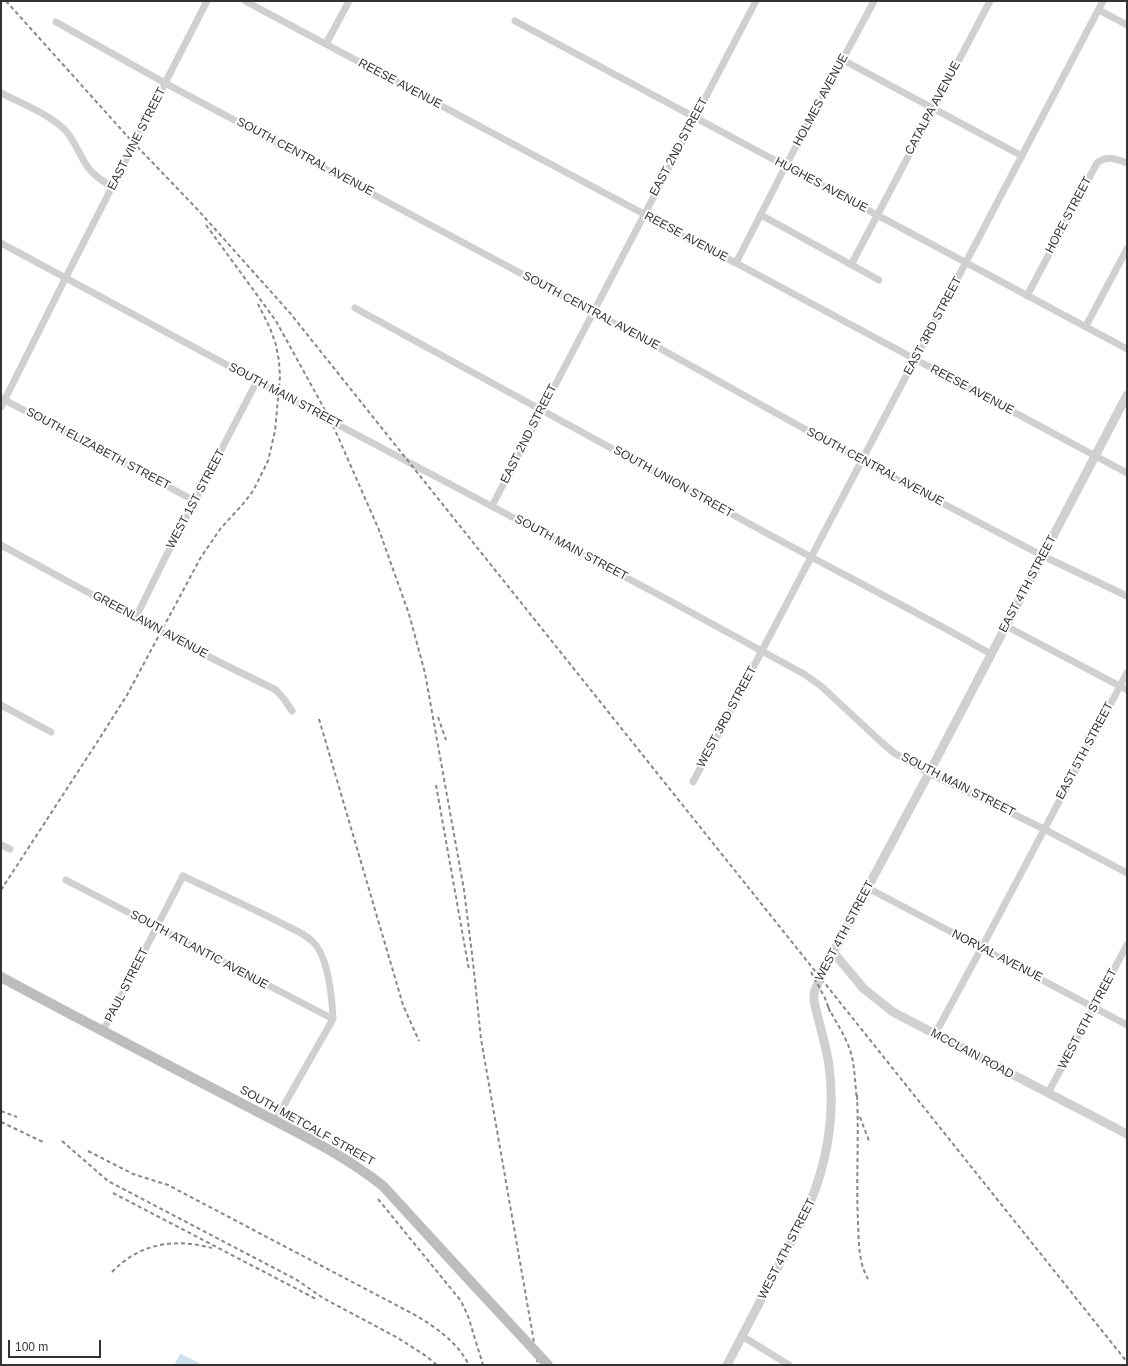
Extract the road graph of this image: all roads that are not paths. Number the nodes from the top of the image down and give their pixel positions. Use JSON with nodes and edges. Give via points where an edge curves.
{"nodes":[{"id":1,"x":207,"y":1,"type":"edge"},
{"id":2,"x":245,"y":1,"type":"edge"},
{"id":3,"x":349,"y":1,"type":"edge"},
{"id":4,"x":756,"y":1,"type":"edge"},
{"id":5,"x":874,"y":1,"type":"edge"},
{"id":6,"x":990,"y":1,"type":"edge"},
{"id":7,"x":1103,"y":1,"type":"edge"},
{"id":8,"x":1099,"y":10,"type":"junction"},
{"id":9,"x":515,"y":21,"type":"dead end"},
{"id":10,"x":56,"y":22,"type":"dead end"},
{"id":11,"x":1127,"y":25,"type":"edge"},
{"id":12,"x":326,"y":44,"type":"junction"},
{"id":13,"x":842,"y":60,"type":"junction"},
{"id":14,"x":165,"y":83,"type":"junction"},
{"id":15,"x":1,"y":93,"type":"edge"},
{"id":16,"x":933,"y":108,"type":"junction"},
{"id":17,"x":695,"y":117,"type":"junction"},
{"id":18,"x":1022,"y":156,"type":"junction"},
{"id":19,"x":1127,"y":163,"type":"edge"},
{"id":20,"x":785,"y":166,"type":"junction"},
{"id":21,"x":112,"y":187,"type":"junction"},
{"id":22,"x":644,"y":214,"type":"junction"},
{"id":23,"x":761,"y":215,"type":"junction"},
{"id":24,"x":876,"y":215,"type":"junction"},
{"id":25,"x":1,"y":243,"type":"edge"},
{"id":26,"x":1127,"y":249,"type":"edge"},
{"id":27,"x":966,"y":262,"type":"junction"},
{"id":28,"x":736,"y":263,"type":"junction"},
{"id":29,"x":851,"y":265,"type":"junction"},
{"id":30,"x":66,"y":277,"type":"junction"},
{"id":31,"x":879,"y":280,"type":"dead end"},
{"id":32,"x":1027,"y":296,"type":"junction"},
{"id":33,"x":355,"y":308,"type":"dead end"},
{"id":34,"x":593,"y":312,"type":"junction"},
{"id":35,"x":1086,"y":326,"type":"junction"},
{"id":36,"x":1127,"y":349,"type":"edge"},
{"id":37,"x":915,"y":359,"type":"junction"},
{"id":38,"x":257,"y":381,"type":"junction"},
{"id":39,"x":1127,"y":395,"type":"edge"},
{"id":40,"x":3,"y":399,"type":"edge"},
{"id":41,"x":1,"y":407,"type":"edge"},
{"id":42,"x":542,"y":409,"type":"junction"},
{"id":43,"x":1095,"y":456,"type":"junction"},
{"id":44,"x":862,"y":461,"type":"junction"},
{"id":45,"x":1127,"y":473,"type":"edge"},
{"id":46,"x":195,"y":501,"type":"junction"},
{"id":47,"x":492,"y":506,"type":"junction"},
{"id":48,"x":1,"y":545,"type":"edge"},
{"id":49,"x":1043,"y":556,"type":"junction"},
{"id":50,"x":811,"y":557,"type":"junction"},
{"id":51,"x":1127,"y":596,"type":"edge"},
{"id":52,"x":136,"y":617,"type":"junction"},
{"id":53,"x":1006,"y":626,"type":"junction"},
{"id":54,"x":762,"y":652,"type":"junction"},
{"id":55,"x":992,"y":654,"type":"junction"},
{"id":56,"x":1127,"y":673,"type":"edge"},
{"id":57,"x":1120,"y":686,"type":"junction"},
{"id":58,"x":1127,"y":690,"type":"edge"},
{"id":59,"x":1,"y":705,"type":"edge"},
{"id":60,"x":292,"y":711,"type":"dead end"},
{"id":61,"x":51,"y":732,"type":"dead end"},
{"id":62,"x":929,"y":773,"type":"junction"},
{"id":63,"x":693,"y":782,"type":"dead end"},
{"id":64,"x":1044,"y":829,"type":"junction"},
{"id":65,"x":1,"y":845,"type":"edge"},
{"id":66,"x":10,"y":849,"type":"dead end"},
{"id":67,"x":1127,"y":873,"type":"edge"},
{"id":68,"x":66,"y":880,"type":"dead end"},
{"id":69,"x":868,"y":888,"type":"junction"},
{"id":70,"x":157,"y":927,"type":"junction"},
{"id":71,"x":1127,"y":945,"type":"edge"},
{"id":72,"x":981,"y":949,"type":"junction"},
{"id":73,"x":833,"y":952,"type":"junction"},
{"id":74,"x":1,"y":977,"type":"edge"},
{"id":75,"x":1094,"y":1008,"type":"junction"},
{"id":76,"x":333,"y":1019,"type":"junction"},
{"id":77,"x":1127,"y":1025,"type":"edge"},
{"id":78,"x":103,"y":1031,"type":"junction"},
{"id":79,"x":935,"y":1034,"type":"junction"},
{"id":80,"x":1048,"y":1093,"type":"junction"},
{"id":81,"x":275,"y":1121,"type":"junction"},
{"id":82,"x":1127,"y":1134,"type":"edge"},
{"id":83,"x":742,"y":1336,"type":"junction"},
{"id":84,"x":548,"y":1365,"type":"edge"},
{"id":85,"x":727,"y":1365,"type":"edge"},
{"id":86,"x":788,"y":1365,"type":"edge"}],
"edges":[{"from":1,"to":14,"type":"street","name":"EAST VINE STREET"},
{"from":2,"to":12,"type":"street","name":"REESE AVENUE"},
{"from":3,"to":12,"type":"street"},
{"from":4,"to":17,"type":"street","name":"EAST 2ND STREET"},
{"from":5,"to":13,"type":"street","name":"HOLMES AVENUE"},
{"from":6,"to":16,"type":"street","name":"CATALPA AVENUE"},
{"from":7,"to":8,"type":"street","name":"EAST 3RD STREET"},
{"from":8,"to":11,"type":"street"},
{"from":8,"to":18,"type":"street","name":"EAST 3RD STREET"},
{"from":9,"to":17,"type":"street","name":"HUGHES AVENUE"},
{"from":10,"to":14,"type":"street","name":"SOUTH CENTRAL AVENUE"},
{"from":12,"to":22,"type":"street","name":"REESE AVENUE"},
{"from":13,"to":16,"type":"street"},
{"from":13,"to":20,"type":"street","name":"HOLMES AVENUE"},
{"from":14,"to":21,"type":"street","name":"EAST VINE STREET"},
{"from":14,"to":34,"type":"street","name":"SOUTH CENTRAL AVENUE"},
{"from":15,"to":21,"type":"street","via":[[63,128],[73,140],[89,169],[97,178]]},
{"from":16,"to":18,"type":"street"},
{"from":16,"to":24,"type":"street","name":"CATALPA AVENUE"},
{"from":17,"to":20,"type":"street","name":"HUGHES AVENUE"},
{"from":17,"to":22,"type":"street","name":"EAST 2ND STREET"},
{"from":18,"to":27,"type":"street","name":"EAST 3RD STREET"},
{"from":19,"to":32,"type":"street","name":"HOPE STREET","via":[[1110,158],[1097,163]]},
{"from":20,"to":23,"type":"street","name":"HOLMES AVENUE"},
{"from":20,"to":24,"type":"street","name":"HUGHES AVENUE"},
{"from":21,"to":30,"type":"street","name":"EAST VINE STREET"},
{"from":22,"to":28,"type":"street","name":"REESE AVENUE"},
{"from":22,"to":34,"type":"street","name":"EAST 2ND STREET"},
{"from":23,"to":28,"type":"street","name":"HOLMES AVENUE"},
{"from":23,"to":29,"type":"street"},
{"from":24,"to":27,"type":"street","name":"HUGHES AVENUE"},
{"from":24,"to":29,"type":"street","name":"CATALPA AVENUE"},
{"from":25,"to":30,"type":"street","name":"SOUTH MAIN STREET"},
{"from":26,"to":35,"type":"street"},
{"from":27,"to":32,"type":"street","name":"HUGHES AVENUE"},
{"from":27,"to":37,"type":"street","name":"EAST 3RD STREET"},
{"from":28,"to":37,"type":"street","name":"REESE AVENUE"},
{"from":29,"to":31,"type":"street"},
{"from":30,"to":38,"type":"street","name":"SOUTH MAIN STREET"},
{"from":30,"to":40,"type":"street","name":"EAST VINE STREET"},
{"from":32,"to":35,"type":"street","name":"HUGHES AVENUE"},
{"from":33,"to":42,"type":"street","name":"SOUTH UNION STREET"},
{"from":34,"to":42,"type":"street","name":"EAST 2ND STREET"},
{"from":34,"to":44,"type":"street","name":"SOUTH CENTRAL AVENUE"},
{"from":35,"to":36,"type":"street","name":"HUGHES AVENUE"},
{"from":37,"to":43,"type":"street","name":"REESE AVENUE"},
{"from":37,"to":44,"type":"street","name":"EAST 3RD STREET"},
{"from":38,"to":46,"type":"street","name":"WEST 1ST STREET"},
{"from":38,"to":47,"type":"street","name":"SOUTH MAIN STREET"},
{"from":39,"to":43,"type":"street","name":"EAST 4TH STREET"},
{"from":40,"to":41,"type":"street","name":"EAST VINE STREET"},
{"from":40,"to":46,"type":"street","name":"SOUTH ELIZABETH STREET"},
{"from":42,"to":47,"type":"street","name":"EAST 2ND STREET"},
{"from":42,"to":50,"type":"street","name":"SOUTH UNION STREET"},
{"from":43,"to":45,"type":"street","name":"REESE AVENUE"},
{"from":43,"to":49,"type":"street","name":"EAST 4TH STREET"},
{"from":44,"to":49,"type":"street","name":"SOUTH CENTRAL AVENUE"},
{"from":44,"to":50,"type":"street","name":"EAST 3RD STREET"},
{"from":46,"to":52,"type":"street","name":"WEST 1ST STREET"},
{"from":47,"to":54,"type":"street","name":"SOUTH MAIN STREET"},
{"from":48,"to":52,"type":"street","name":"GREENLAWN AVENUE"},
{"from":49,"to":51,"type":"street","name":"SOUTH CENTRAL AVENUE"},
{"from":49,"to":53,"type":"street","name":"EAST 4TH STREET"},
{"from":50,"to":54,"type":"street","name":"EAST 3RD STREET"},
{"from":50,"to":55,"type":"street","name":"SOUTH UNION STREET"},
{"from":52,"to":60,"type":"street","name":"GREENLAWN AVENUE","via":[[183,644],[276,690]]},
{"from":53,"to":55,"type":"street","name":"EAST 4TH STREET"},
{"from":53,"to":57,"type":"street"},
{"from":54,"to":62,"type":"street","name":"SOUTH MAIN STREET","via":[[821,686],[894,753]]},
{"from":54,"to":63,"type":"street","name":"WEST 3RD STREET"},
{"from":55,"to":62,"type":"street","name":"EAST 4TH STREET"},
{"from":56,"to":57,"type":"street","name":"EAST 5TH STREET"},
{"from":57,"to":58,"type":"street"},
{"from":57,"to":64,"type":"street","name":"EAST 5TH STREET"},
{"from":59,"to":61,"type":"street"},
{"from":62,"to":64,"type":"street","name":"SOUTH MAIN STREET"},
{"from":62,"to":69,"type":"street","name":"WEST 4TH STREET"},
{"from":64,"to":67,"type":"street","name":"SOUTH MAIN STREET"},
{"from":64,"to":72,"type":"street","name":"EAST 5TH STREET"},
{"from":65,"to":66,"type":"street"},
{"from":68,"to":70,"type":"street","name":"SOUTH ATLANTIC AVENUE"},
{"from":69,"to":72,"type":"street","name":"NORVAL AVENUE"},
{"from":69,"to":73,"type":"street","name":"WEST 4TH STREET"},
{"from":70,"to":76,"type":"street","name":"SOUTH ATLANTIC AVENUE"},
{"from":70,"to":76,"type":"street","name":"PAUL STREET","via":[[183,876],[289,927],[312,941],[322,956],[328,974]]},
{"from":70,"to":78,"type":"street","name":"PAUL STREET"},
{"from":71,"to":75,"type":"street","name":"WEST 6TH STREET"},
{"from":72,"to":75,"type":"street","name":"NORVAL AVENUE"},
{"from":72,"to":79,"type":"street","name":"EAST 5TH STREET"},
{"from":73,"to":79,"type":"street","name":"MCCLAIN ROAD","via":[[872,996],[894,1012]]},
{"from":73,"to":83,"type":"street","name":"WEST 4TH STREET","via":[[814,993],[829,1065],[832,1104],[824,1165],[804,1217]]},
{"from":74,"to":78,"type":"main road","name":"SOUTH METCALF STREET"},
{"from":75,"to":77,"type":"street","name":"NORVAL AVENUE"},
{"from":75,"to":80,"type":"street","name":"WEST 6TH STREET"},
{"from":76,"to":81,"type":"street"},
{"from":78,"to":81,"type":"main road","name":"SOUTH METCALF STREET"},
{"from":79,"to":80,"type":"street","name":"MCCLAIN ROAD"},
{"from":80,"to":82,"type":"street","name":"MCCLAIN ROAD"},
{"from":81,"to":84,"type":"main road","name":"SOUTH METCALF STREET","bridge":true,"via":[[328,1150],[377,1182]]},
{"from":83,"to":85,"type":"street","name":"WEST 4TH STREET"},
{"from":83,"to":86,"type":"street"}]}
